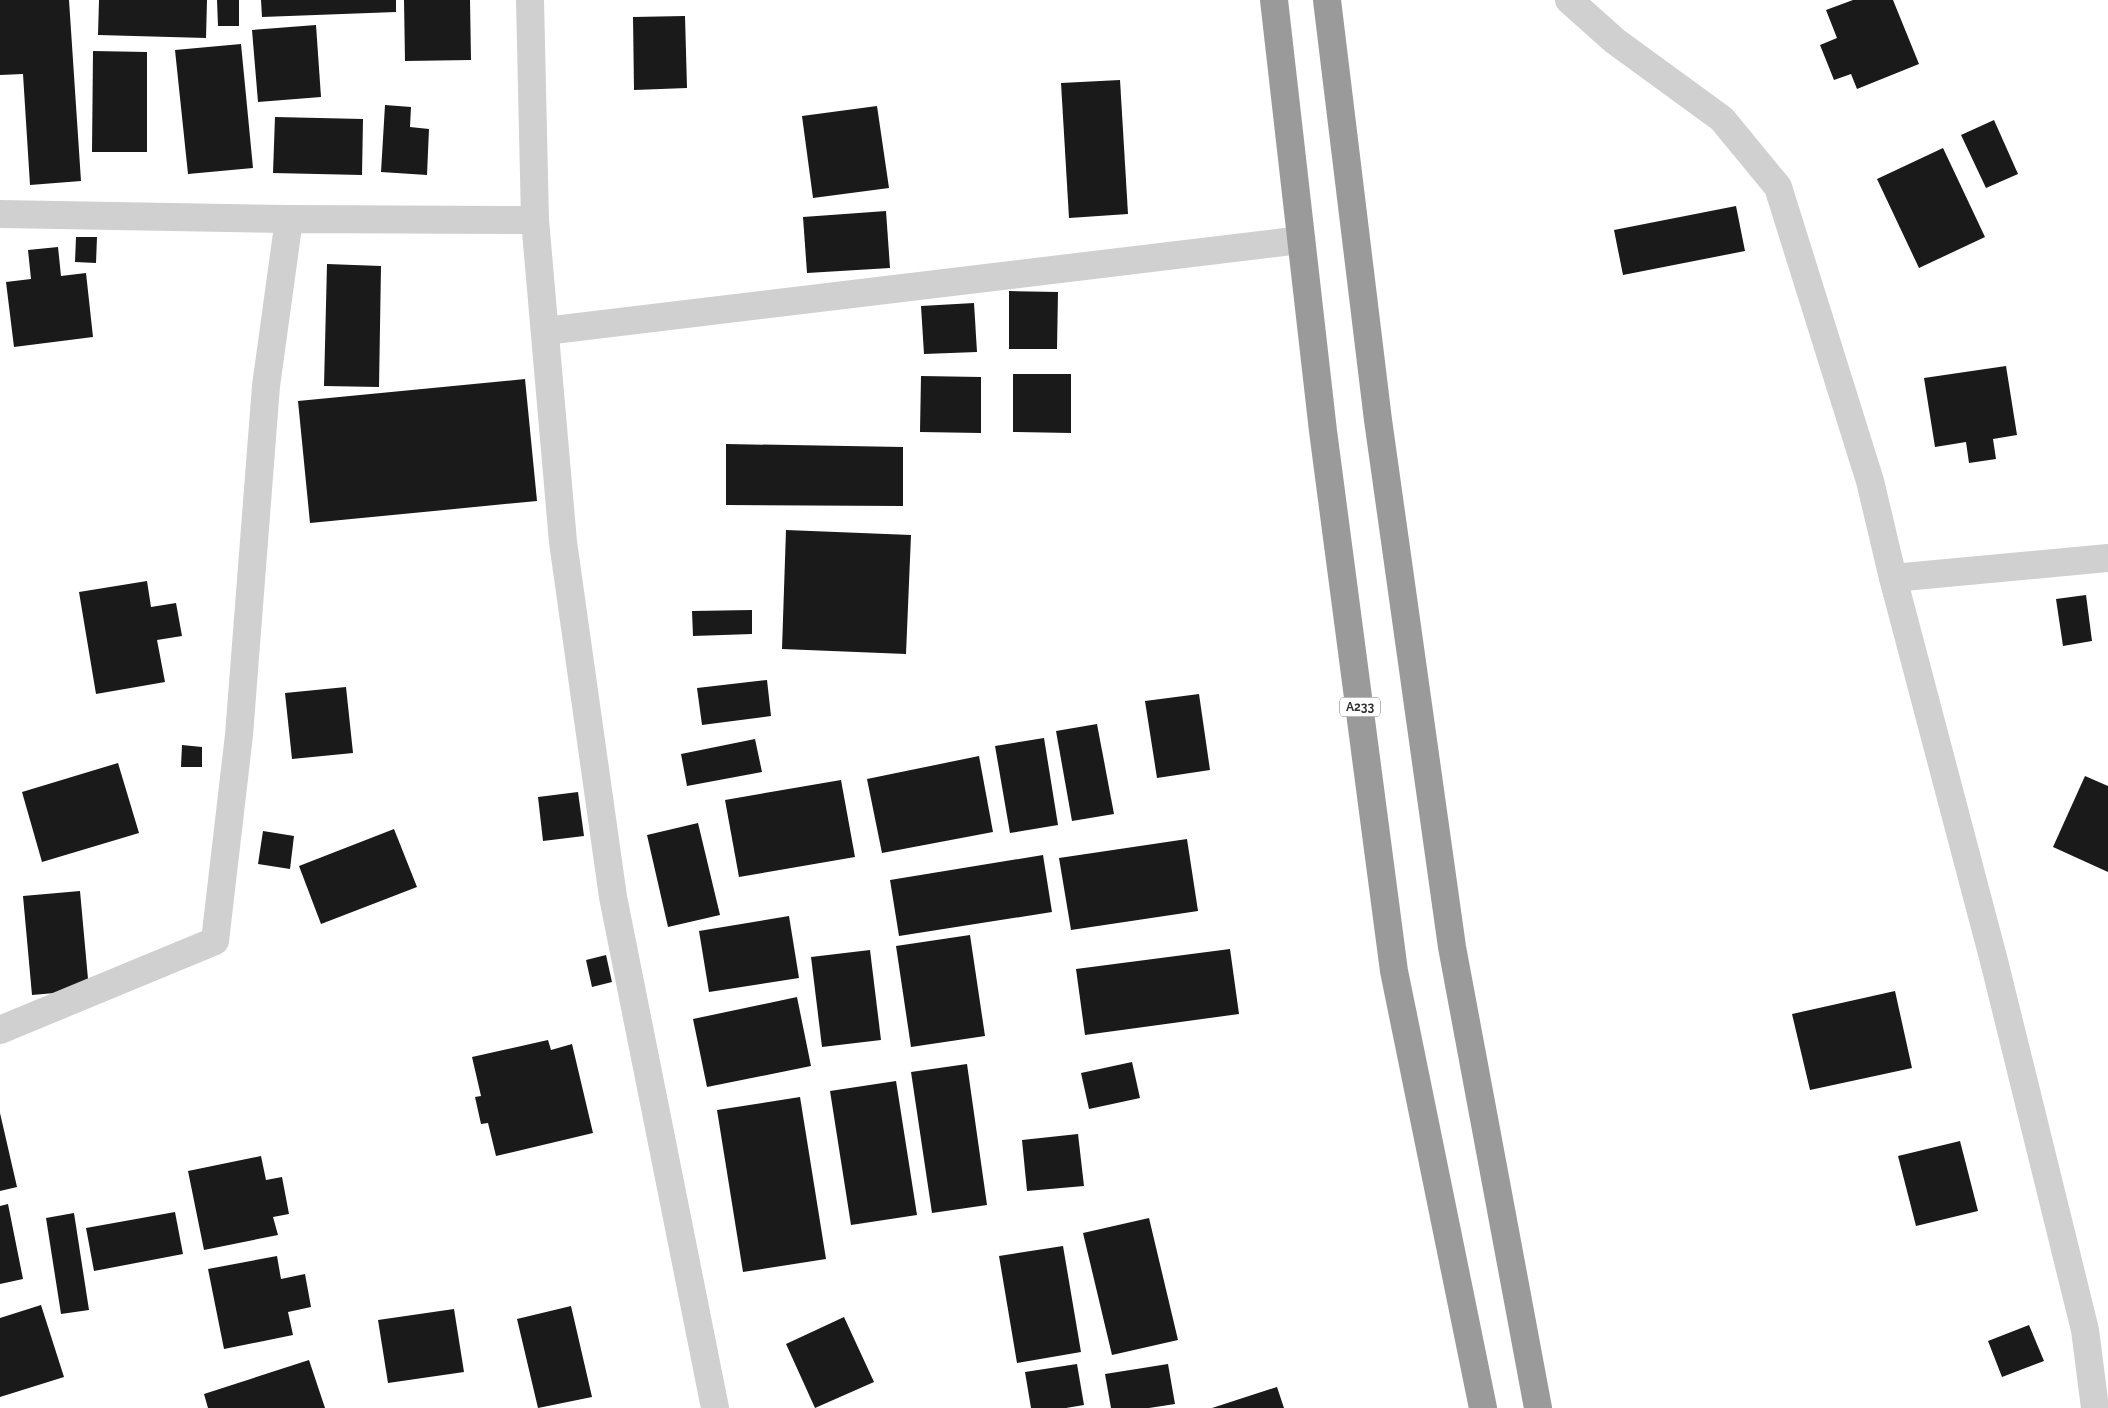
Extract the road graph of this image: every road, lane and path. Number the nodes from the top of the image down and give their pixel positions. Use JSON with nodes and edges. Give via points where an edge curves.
{"nodes":[{"id":1,"x":530,"y":0,"type":"edge"},
{"id":2,"x":1274,"y":0,"type":"edge"},
{"id":3,"x":1327,"y":0,"type":"edge"},
{"id":4,"x":1569,"y":0,"type":"edge"},
{"id":5,"x":0,"y":214,"type":"edge"},
{"id":6,"x":289,"y":219,"type":"junction"},
{"id":7,"x":535,"y":220,"type":"junction"},
{"id":8,"x":1301,"y":240,"type":"junction"},
{"id":9,"x":545,"y":332,"type":"junction"},
{"id":10,"x":2108,"y":558,"type":"edge"},
{"id":11,"x":1894,"y":578,"type":"junction"},
{"id":12,"x":0,"y":1030,"type":"edge"},
{"id":13,"x":715,"y":1408,"type":"edge"},
{"id":14,"x":1483,"y":1408,"type":"edge"},
{"id":15,"x":1538,"y":1408,"type":"edge"},
{"id":16,"x":2096,"y":1408,"type":"edge"}],
"edges":[{"from":1,"to":7,"type":"street"},
{"from":2,"to":8,"type":"highway","number":"A233"},
{"from":3,"to":15,"type":"highway","via":[[1378,420],[1452,947]]},
{"from":4,"to":11,"type":"street","via":[[1615,41],[1722,119],[1778,187],[1870,481]]},
{"from":5,"to":6,"type":"street"},
{"from":6,"to":7,"type":"street"},
{"from":6,"to":12,"type":"street","via":[[266,386],[239,735],[215,941]]},
{"from":7,"to":9,"type":"street"},
{"from":8,"to":9,"type":"street"},
{"from":8,"to":14,"type":"highway","number":"A233","via":[[1394,970]]},
{"from":9,"to":13,"type":"street","via":[[563,542],[613,897]]},
{"from":10,"to":11,"type":"street"},
{"from":11,"to":16,"type":"street","via":[[1994,961],[2085,1330]]}]}
